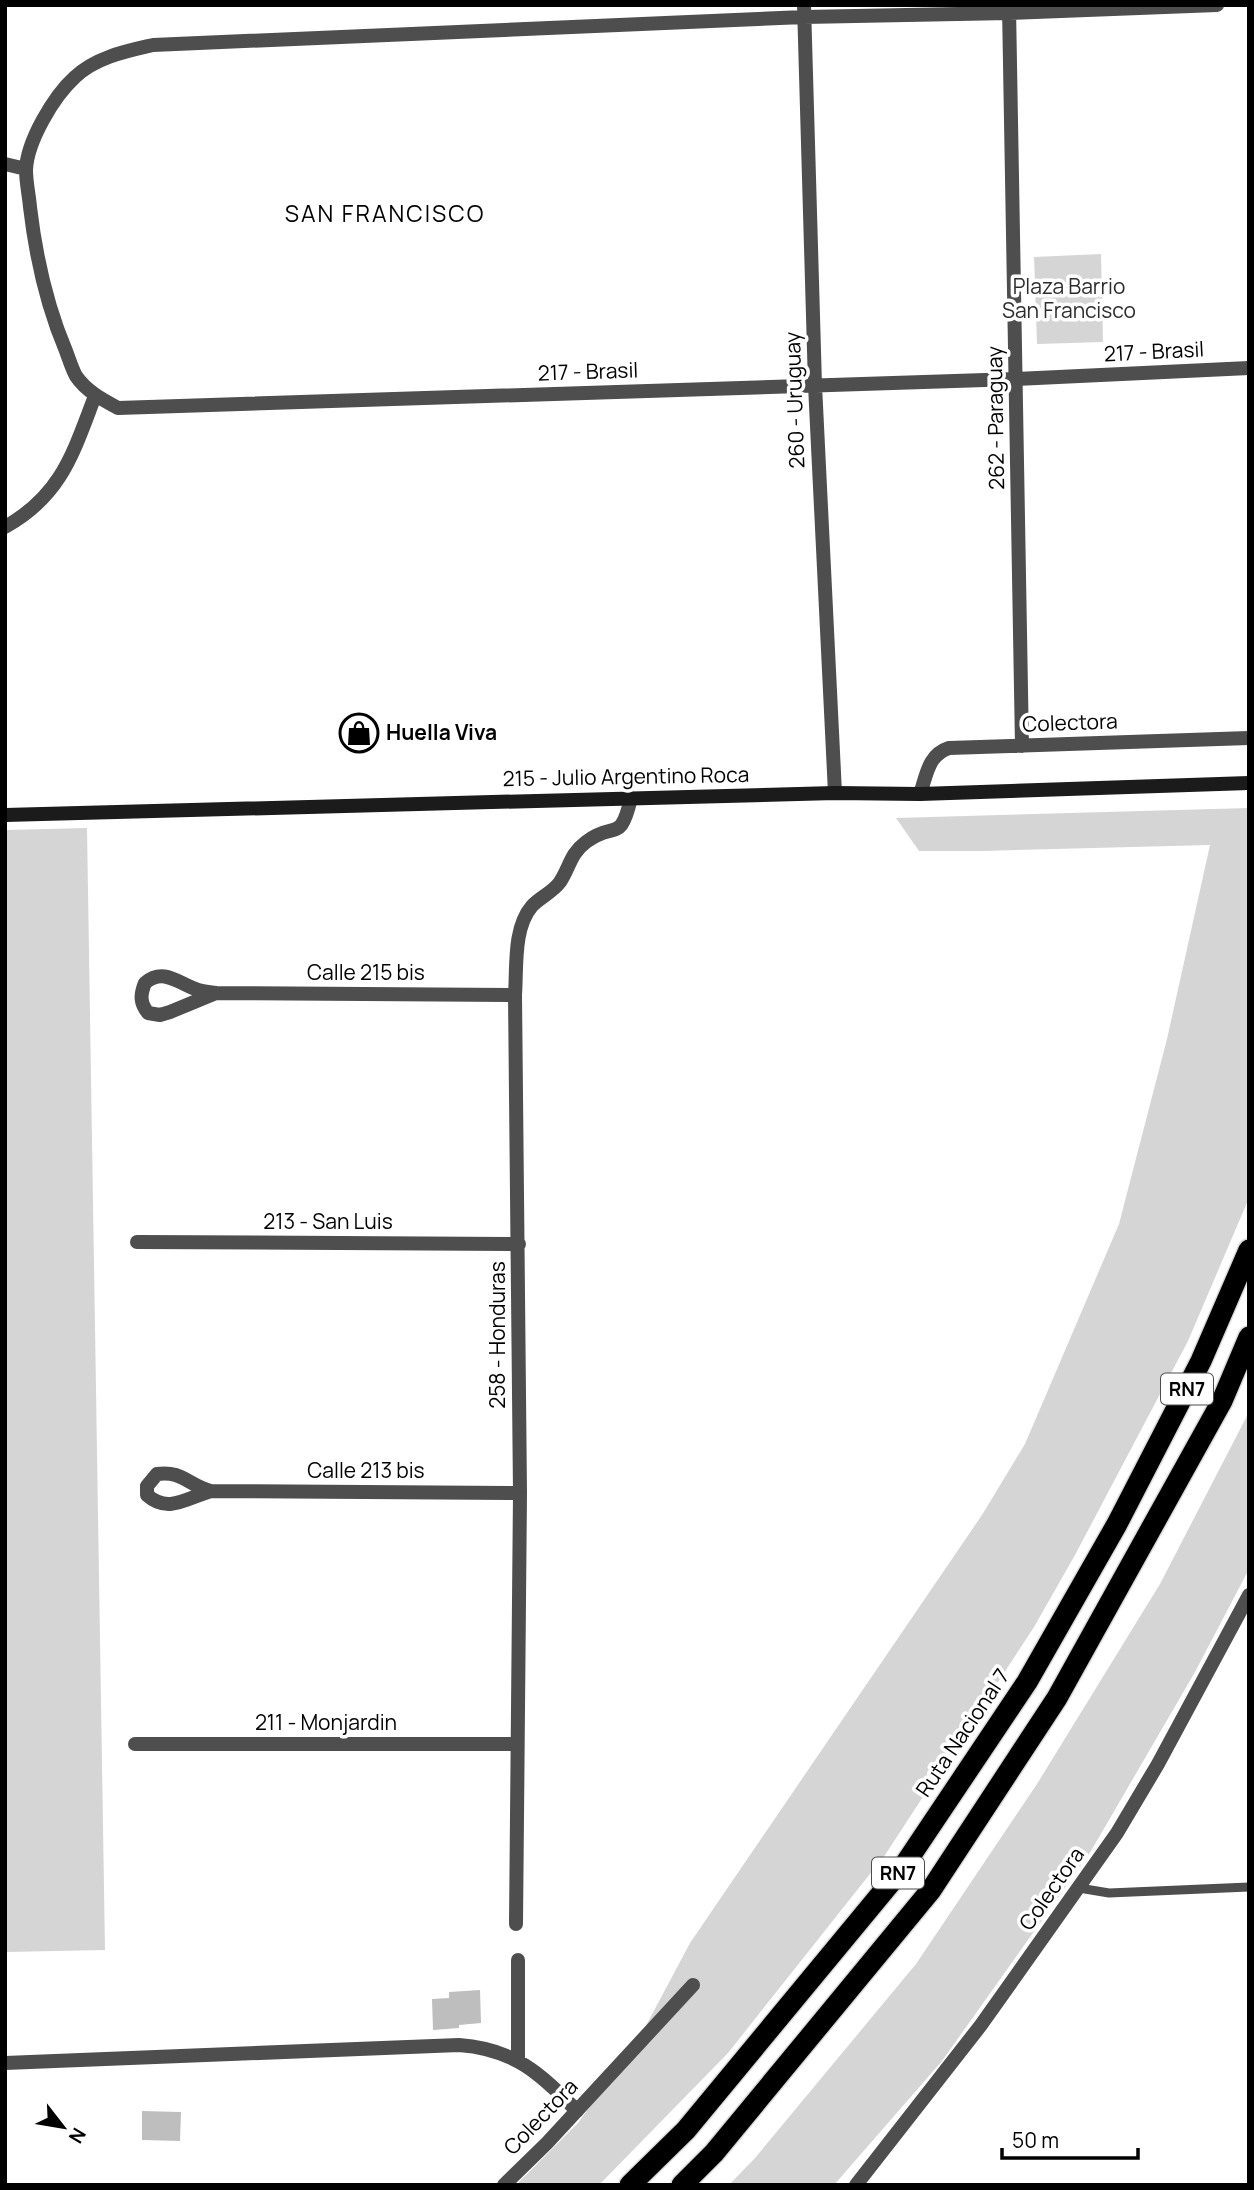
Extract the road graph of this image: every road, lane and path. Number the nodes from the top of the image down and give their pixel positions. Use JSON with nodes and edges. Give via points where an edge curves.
{"nodes":[{"id":1,"x":1217,"y":5,"type":"edge"},
{"id":2,"x":1009,"y":9,"type":"edge"},
{"id":3,"x":804,"y":11,"type":"edge"},
{"id":4,"x":5,"y":164,"type":"edge"},
{"id":5,"x":26,"y":169,"type":"junction"},
{"id":6,"x":1249,"y":368,"type":"edge"},
{"id":7,"x":1016,"y":379,"type":"junction"},
{"id":8,"x":814,"y":385,"type":"junction"},
{"id":9,"x":96,"y":396,"type":"junction"},
{"id":10,"x":5,"y":527,"type":"edge"},
{"id":11,"x":1249,"y":738,"type":"edge"},
{"id":12,"x":1022,"y":746,"type":"junction"},
{"id":13,"x":1249,"y":783,"type":"edge"},
{"id":14,"x":835,"y":793,"type":"junction"},
{"id":15,"x":920,"y":793,"type":"junction"},
{"id":16,"x":631,"y":798,"type":"junction"},
{"id":17,"x":5,"y":815,"type":"edge"},
{"id":18,"x":216,"y":993,"type":"junction"},
{"id":19,"x":515,"y":995,"type":"junction"},
{"id":20,"x":137,"y":1242,"type":"dead end"},
{"id":21,"x":519,"y":1244,"type":"junction"},
{"id":22,"x":1249,"y":1250,"type":"edge"},
{"id":23,"x":1249,"y":1337,"type":"edge"},
{"id":24,"x":1249,"y":1359,"type":"edge"},
{"id":25,"x":1222,"y":1401,"type":"junction"},
{"id":26,"x":211,"y":1491,"type":"dead end"},
{"id":27,"x":520,"y":1493,"type":"junction"},
{"id":28,"x":1249,"y":1595,"type":"edge"},
{"id":29,"x":135,"y":1744,"type":"dead end"},
{"id":30,"x":517,"y":1744,"type":"junction"},
{"id":31,"x":1249,"y":1887,"type":"edge"},
{"id":32,"x":1079,"y":1888,"type":"junction"},
{"id":33,"x":516,"y":1924,"type":"dead end"},
{"id":34,"x":518,"y":1960,"type":"dead end"},
{"id":35,"x":693,"y":1985,"type":"dead end"},
{"id":36,"x":518,"y":2061,"type":"junction"},
{"id":37,"x":5,"y":2063,"type":"edge"},
{"id":38,"x":577,"y":2111,"type":"junction"},
{"id":39,"x":504,"y":2185,"type":"edge"},
{"id":40,"x":630,"y":2185,"type":"edge"},
{"id":41,"x":682,"y":2185,"type":"edge"},
{"id":42,"x":856,"y":2185,"type":"edge"}],
"edges":[{"from":1,"to":2,"type":"street"},
{"from":2,"to":3,"type":"street"},
{"from":2,"to":7,"type":"street","name":"262 - Paraguay"},
{"from":3,"to":5,"type":"street","via":[[153,45],[117,54],[75,76],[43,120]]},
{"from":3,"to":8,"type":"street","name":"260 - Uruguay"},
{"from":4,"to":5,"type":"street"},
{"from":5,"to":9,"type":"street","via":[[36,257],[49,307],[77,377]]},
{"from":6,"to":7,"type":"street","name":"217 - Brasil"},
{"from":7,"to":8,"type":"street","name":"217 - Brasil"},
{"from":7,"to":12,"type":"street","name":"262 - Paraguay"},
{"from":8,"to":9,"type":"street","name":"217 - Brasil","via":[[157,408],[118,408]]},
{"from":8,"to":14,"type":"street","name":"260 - Uruguay"},
{"from":9,"to":10,"type":"street","via":[[61,476],[45,498]]},
{"from":11,"to":12,"type":"street","name":"Colectora"},
{"from":12,"to":15,"type":"street","name":"Colectora","via":[[939,752]]},
{"from":13,"to":15,"type":"street","name":"215 - Julio Argentino Roca"},
{"from":14,"to":15,"type":"street","name":"215 - Julio Argentino Roca"},
{"from":14,"to":16,"type":"street","name":"215 - Julio Argentino Roca"},
{"from":16,"to":17,"type":"street","name":"215 - Julio Argentino Roca"},
{"from":16,"to":19,"type":"street","name":"258 - Honduras","via":[[626,822],[587,841],[574,853],[551,893],[532,905],[522,922]]},
{"from":18,"to":18,"type":"street","name":"Calle 215 bis","via":[[159,975],[145,983],[141,992],[148,1013],[160,1015]]},
{"from":18,"to":19,"type":"street","name":"Calle 215 bis"},
{"from":19,"to":21,"type":"street","name":"258 - Honduras"},
{"from":20,"to":21,"type":"street","name":"213 - San Luis"},
{"from":21,"to":27,"type":"street","name":"258 - Honduras"},
{"from":22,"to":40,"type":"highway","name":"Ruta Nacional 7","number":"RN7","via":[[1195,1373],[1117,1524],[1027,1682],[901,1870],[686,2130]]},
{"from":23,"to":25,"type":"highway","number":"RN7"},
{"from":24,"to":25,"type":"highway"},
{"from":25,"to":41,"type":"highway","number":"RN7","via":[[1057,1698],[931,1890],[714,2153]]},
{"from":26,"to":27,"type":"street","name":"Calle 213 bis"},
{"from":27,"to":30,"type":"street","name":"258 - Honduras"},
{"from":28,"to":32,"type":"street","name":"Colectora","via":[[1158,1763]]},
{"from":29,"to":30,"type":"street","name":"211 - Monjardin"},
{"from":30,"to":33,"type":"street","name":"258 - Honduras"},
{"from":31,"to":32,"type":"lane","via":[[1109,1893]]},
{"from":32,"to":42,"type":"street","name":"Colectora","via":[[981,2025]]},
{"from":34,"to":36,"type":"street"},
{"from":35,"to":38,"type":"street","name":"Colectora"},
{"from":36,"to":37,"type":"street","via":[[482,2047],[459,2045]]},
{"from":36,"to":38,"type":"street","via":[[544,2077]]},
{"from":38,"to":39,"type":"street","name":"Colectora"}]}
